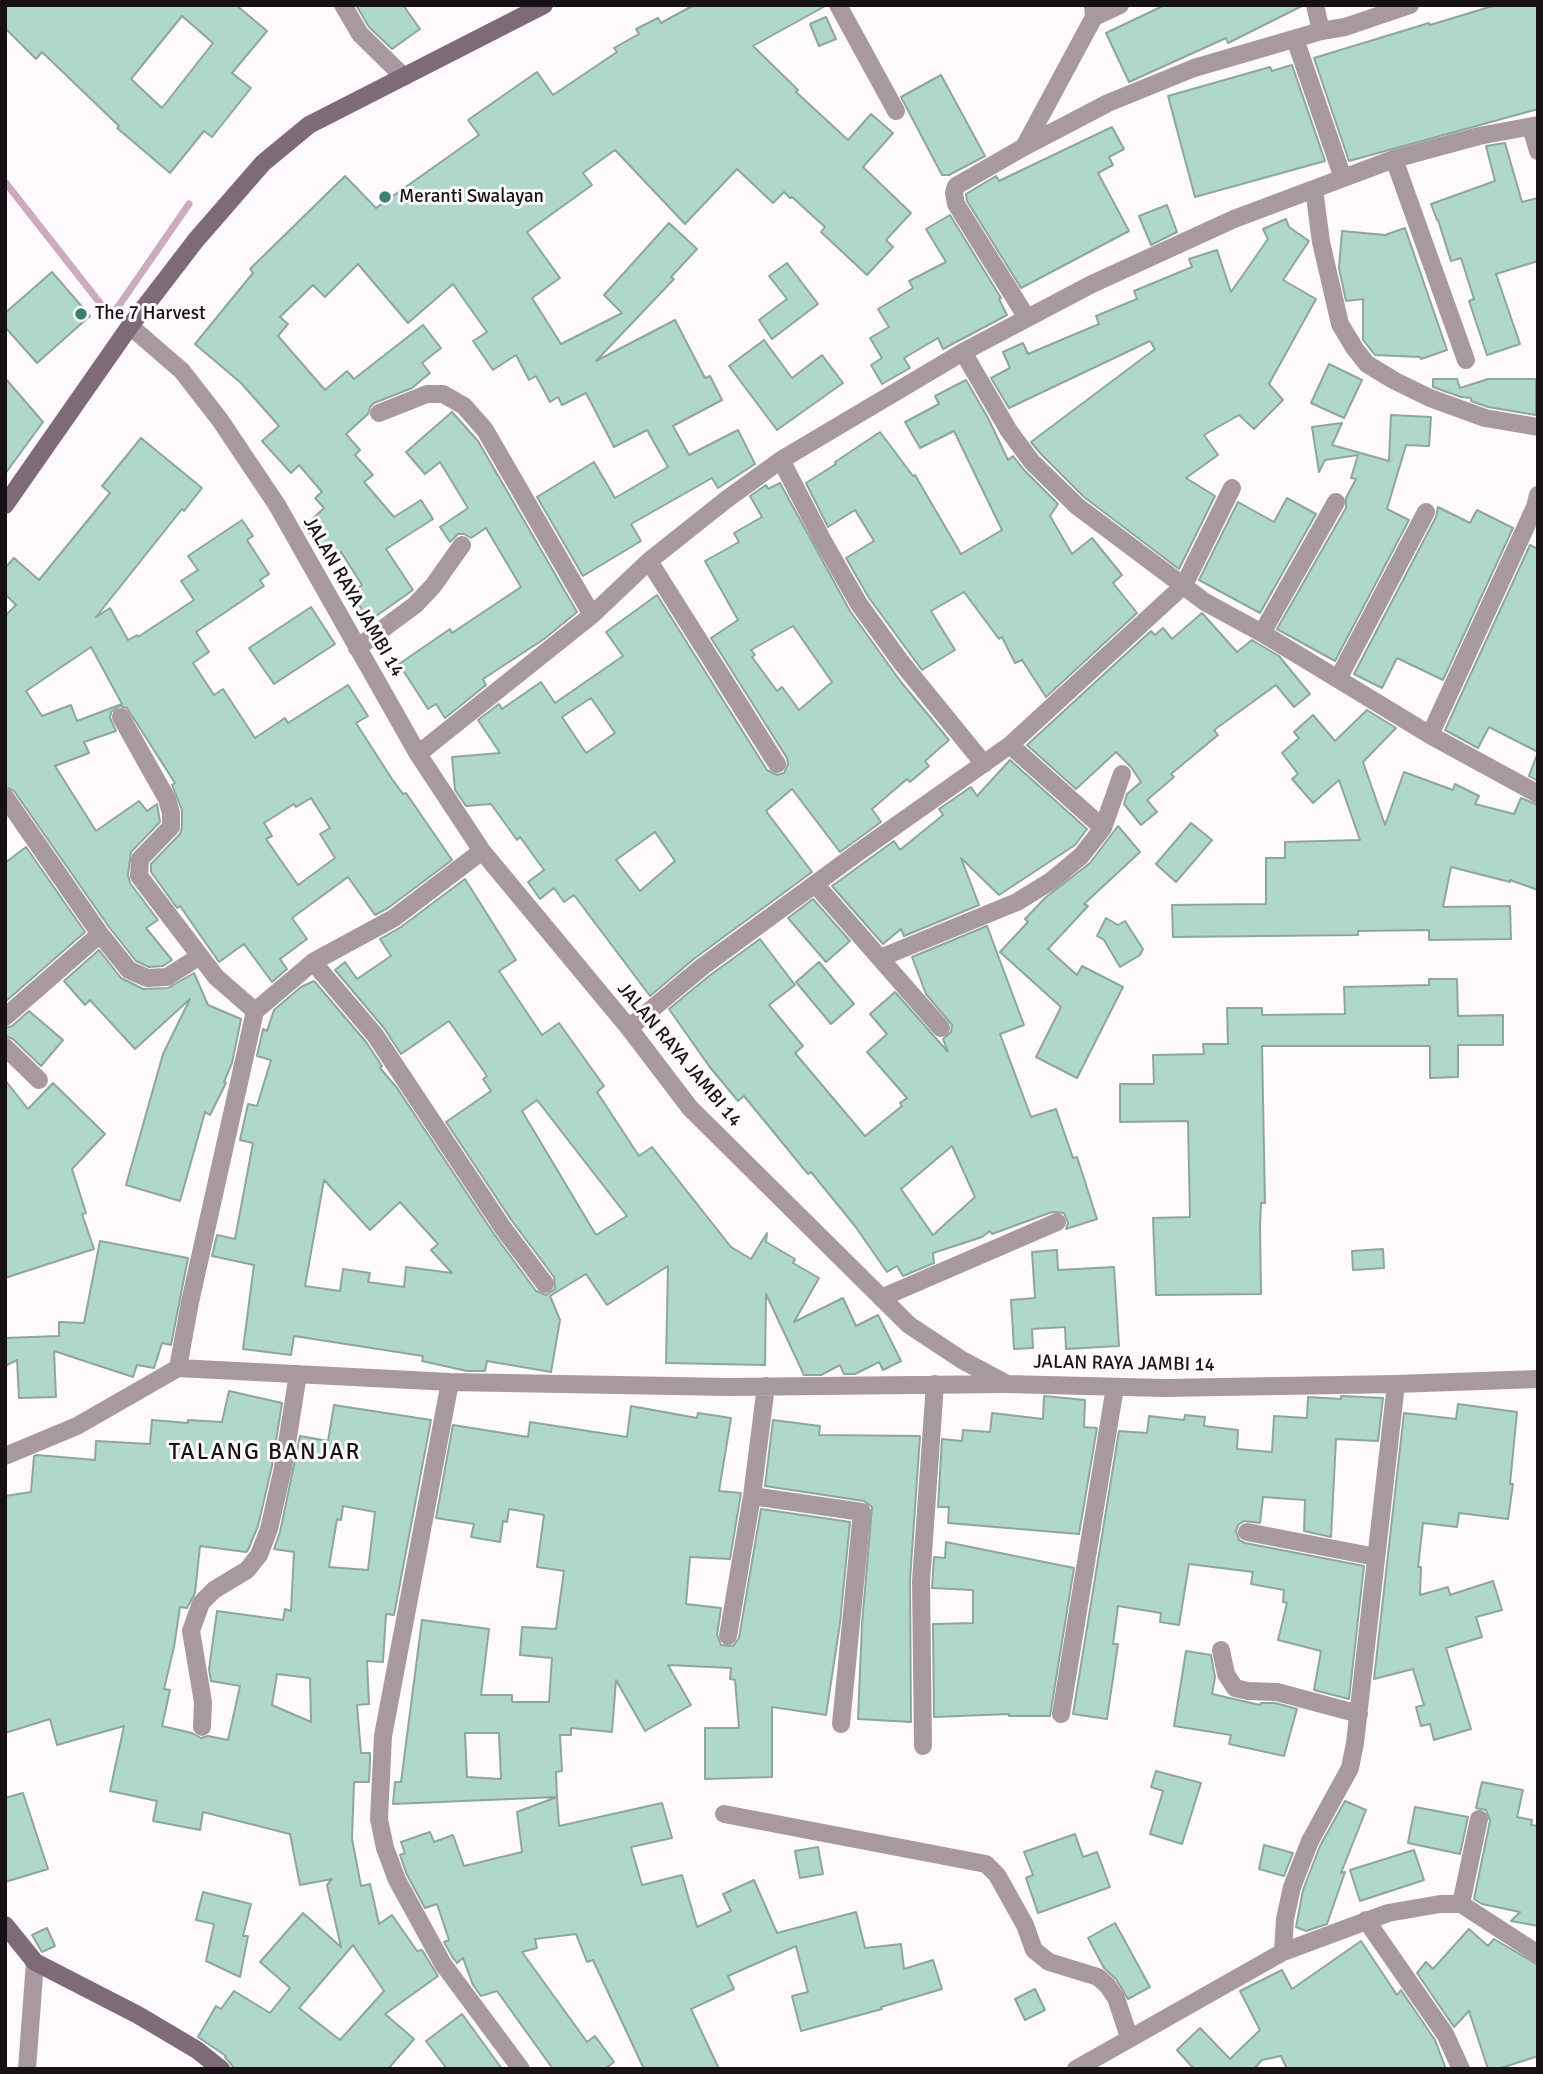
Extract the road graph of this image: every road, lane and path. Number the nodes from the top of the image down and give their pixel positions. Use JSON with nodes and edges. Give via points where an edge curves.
{"nodes":[{"id":1,"x":343,"y":5,"type":"edge"},
{"id":2,"x":544,"y":5,"type":"edge"},
{"id":3,"x":838,"y":5,"type":"edge"},
{"id":4,"x":1120,"y":5,"type":"edge"},
{"id":5,"x":1315,"y":5,"type":"edge"},
{"id":6,"x":1410,"y":5,"type":"edge"},
{"id":7,"x":1093,"y":11,"type":"edge"},
{"id":8,"x":1321,"y":31,"type":"junction"},
{"id":9,"x":1295,"y":39,"type":"junction"},
{"id":10,"x":404,"y":77,"type":"junction"},
{"id":11,"x":896,"y":111,"type":"dead end"},
{"id":12,"x":1534,"y":126,"type":"edge"},
{"id":13,"x":1024,"y":146,"type":"junction"},
{"id":14,"x":1538,"y":150,"type":"edge"},
{"id":15,"x":1394,"y":159,"type":"junction"},
{"id":16,"x":1343,"y":178,"type":"junction"},
{"id":17,"x":1314,"y":189,"type":"junction"},
{"id":18,"x":1027,"y":318,"type":"junction"},
{"id":19,"x":130,"y":326,"type":"junction"},
{"id":20,"x":963,"y":352,"type":"junction"},
{"id":21,"x":1466,"y":360,"type":"dead end"},
{"id":22,"x":379,"y":413,"type":"dead end"},
{"id":23,"x":1538,"y":427,"type":"edge"},
{"id":24,"x":781,"y":460,"type":"junction"},
{"id":25,"x":1232,"y":488,"type":"dead end"},
{"id":26,"x":1538,"y":495,"type":"edge"},
{"id":27,"x":1336,"y":502,"type":"dead end"},
{"id":28,"x":5,"y":505,"type":"edge"},
{"id":29,"x":1426,"y":512,"type":"dead end"},
{"id":30,"x":462,"y":545,"type":"dead end"},
{"id":31,"x":649,"y":561,"type":"junction"},
{"id":32,"x":1184,"y":585,"type":"junction"},
{"id":33,"x":592,"y":615,"type":"junction"},
{"id":34,"x":1262,"y":633,"type":"junction"},
{"id":35,"x":357,"y":648,"type":"junction"},
{"id":36,"x":1338,"y":679,"type":"junction"},
{"id":37,"x":121,"y":718,"type":"dead end"},
{"id":38,"x":1430,"y":735,"type":"junction"},
{"id":39,"x":1010,"y":745,"type":"junction"},
{"id":40,"x":418,"y":754,"type":"junction"},
{"id":41,"x":777,"y":764,"type":"dead end"},
{"id":42,"x":984,"y":764,"type":"junction"},
{"id":43,"x":1122,"y":774,"type":"dead end"},
{"id":44,"x":1538,"y":794,"type":"edge"},
{"id":45,"x":5,"y":797,"type":"edge"},
{"id":46,"x":1103,"y":828,"type":"junction"},
{"id":47,"x":482,"y":851,"type":"junction"},
{"id":48,"x":816,"y":884,"type":"junction"},
{"id":49,"x":100,"y":934,"type":"junction"},
{"id":50,"x":200,"y":956,"type":"junction"},
{"id":51,"x":880,"y":958,"type":"junction"},
{"id":52,"x":313,"y":961,"type":"junction"},
{"id":53,"x":255,"y":1012,"type":"junction"},
{"id":54,"x":5,"y":1017,"type":"edge"},
{"id":55,"x":629,"y":1028,"type":"junction"},
{"id":56,"x":941,"y":1028,"type":"dead end"},
{"id":57,"x":5,"y":1047,"type":"edge"},
{"id":58,"x":39,"y":1080,"type":"dead end"},
{"id":59,"x":1058,"y":1222,"type":"dead end"},
{"id":60,"x":545,"y":1284,"type":"dead end"},
{"id":61,"x":881,"y":1298,"type":"junction"},
{"id":62,"x":178,"y":1368,"type":"junction"},
{"id":63,"x":298,"y":1374,"type":"junction"},
{"id":64,"x":1538,"y":1379,"type":"edge"},
{"id":65,"x":450,"y":1382,"type":"junction"},
{"id":66,"x":934,"y":1384,"type":"junction"},
{"id":67,"x":1007,"y":1384,"type":"junction"},
{"id":68,"x":1396,"y":1384,"type":"junction"},
{"id":69,"x":766,"y":1386,"type":"junction"},
{"id":70,"x":1115,"y":1387,"type":"junction"},
{"id":71,"x":5,"y":1456,"type":"edge"},
{"id":72,"x":752,"y":1496,"type":"junction"},
{"id":73,"x":1247,"y":1532,"type":"dead end"},
{"id":74,"x":1376,"y":1557,"type":"junction"},
{"id":75,"x":729,"y":1636,"type":"dead end"},
{"id":76,"x":1221,"y":1650,"type":"dead end"},
{"id":77,"x":1061,"y":1714,"type":"dead end"},
{"id":78,"x":1359,"y":1714,"type":"junction"},
{"id":79,"x":841,"y":1724,"type":"dead end"},
{"id":80,"x":202,"y":1727,"type":"dead end"},
{"id":81,"x":923,"y":1746,"type":"dead end"},
{"id":82,"x":724,"y":1814,"type":"dead end"},
{"id":83,"x":1479,"y":1819,"type":"dead end"},
{"id":84,"x":1461,"y":1904,"type":"junction"},
{"id":85,"x":1366,"y":1920,"type":"junction"},
{"id":86,"x":5,"y":1925,"type":"edge"},
{"id":87,"x":1283,"y":1952,"type":"junction"},
{"id":88,"x":1538,"y":1954,"type":"edge"},
{"id":89,"x":34,"y":1962,"type":"junction"},
{"id":90,"x":1129,"y":2037,"type":"junction"},
{"id":91,"x":27,"y":2069,"type":"edge"},
{"id":92,"x":221,"y":2069,"type":"edge"},
{"id":93,"x":521,"y":2069,"type":"edge"},
{"id":94,"x":1076,"y":2069,"type":"edge"},
{"id":95,"x":1461,"y":2069,"type":"edge"}],
"edges":[{"from":1,"to":10,"type":"street","via":[[360,34]]},
{"from":2,"to":10,"type":"street"},
{"from":3,"to":11,"type":"street"},
{"from":4,"to":7,"type":"street"},
{"from":5,"to":8,"type":"street"},
{"from":6,"to":8,"type":"street"},
{"from":7,"to":13,"type":"street"},
{"from":8,"to":9,"type":"street"},
{"from":9,"to":13,"type":"street","via":[[1194,68],[1108,103]]},
{"from":9,"to":16,"type":"street"},
{"from":10,"to":19,"type":"street","via":[[309,125],[262,163]]},
{"from":12,"to":14,"type":"street"},
{"from":12,"to":15,"type":"street"},
{"from":13,"to":18,"type":"street","via":[[957,186],[954,193],[956,204]]},
{"from":15,"to":16,"type":"street"},
{"from":15,"to":21,"type":"street"},
{"from":16,"to":17,"type":"street"},
{"from":17,"to":18,"type":"street","via":[[1234,219]]},
{"from":17,"to":23,"type":"street","via":[[1340,324],[1367,364],[1430,398],[1485,418]]},
{"from":18,"to":20,"type":"street"},
{"from":19,"to":28,"type":"street"},
{"from":19,"to":35,"type":"street","name":"JALAN RAYA JAMBI 14","via":[[182,371],[220,420],[277,505]]},
{"from":20,"to":24,"type":"street"},
{"from":20,"to":32,"type":"street","via":[[1009,431],[1052,484]]},
{"from":22,"to":33,"type":"street","via":[[427,394],[443,394],[464,406],[485,430]]},
{"from":24,"to":31,"type":"street"},
{"from":24,"to":42,"type":"street","via":[[859,604]]},
{"from":25,"to":32,"type":"street"},
{"from":26,"to":38,"type":"street"},
{"from":27,"to":34,"type":"street"},
{"from":29,"to":36,"type":"street"},
{"from":30,"to":35,"type":"street","via":[[415,605]]},
{"from":31,"to":33,"type":"street"},
{"from":31,"to":41,"type":"street"},
{"from":32,"to":34,"type":"street"},
{"from":32,"to":39,"type":"street"},
{"from":33,"to":40,"type":"street"},
{"from":34,"to":36,"type":"street"},
{"from":35,"to":40,"type":"street","name":"JALAN RAYA JAMBI 14"},
{"from":36,"to":38,"type":"street"},
{"from":37,"to":50,"type":"street","via":[[171,813],[171,827],[140,859],[139,876]]},
{"from":38,"to":44,"type":"street"},
{"from":39,"to":42,"type":"street"},
{"from":39,"to":46,"type":"street"},
{"from":40,"to":47,"type":"street","name":"JALAN RAYA JAMBI 14"},
{"from":42,"to":48,"type":"street"},
{"from":43,"to":46,"type":"street"},
{"from":45,"to":49,"type":"street"},
{"from":46,"to":51,"type":"street","via":[[1081,856],[1017,902]]},
{"from":47,"to":52,"type":"street","via":[[394,918]]},
{"from":47,"to":55,"type":"street","name":"JALAN RAYA JAMBI 14"},
{"from":48,"to":51,"type":"street"},
{"from":48,"to":55,"type":"street","via":[[702,967]]},
{"from":49,"to":50,"type":"street","via":[[129,970],[148,978],[167,977]]},
{"from":49,"to":54,"type":"street"},
{"from":50,"to":53,"type":"street"},
{"from":51,"to":56,"type":"street"},
{"from":52,"to":53,"type":"street"},
{"from":52,"to":60,"type":"street","via":[[375,1035]]},
{"from":53,"to":62,"type":"street"},
{"from":55,"to":61,"type":"street","name":"JALAN RAYA JAMBI 14","via":[[690,1108]]},
{"from":57,"to":58,"type":"street"},
{"from":59,"to":61,"type":"street"},
{"from":61,"to":67,"type":"street","name":"JALAN RAYA JAMBI 14","via":[[909,1325]]},
{"from":62,"to":63,"type":"street"},
{"from":62,"to":71,"type":"street","via":[[77,1426]]},
{"from":63,"to":65,"type":"street"},
{"from":63,"to":80,"type":"street","via":[[270,1529],[247,1570],[214,1590],[201,1604],[191,1631],[203,1702]]},
{"from":64,"to":68,"type":"street","name":"JALAN RAYA JAMBI 14"},
{"from":65,"to":69,"type":"street"},
{"from":65,"to":93,"type":"street","via":[[383,1736],[379,1819],[397,1880],[443,1964]]},
{"from":66,"to":67,"type":"street"},
{"from":66,"to":69,"type":"street"},
{"from":66,"to":81,"type":"street","via":[[921,1581]]},
{"from":67,"to":70,"type":"street","name":"JALAN RAYA JAMBI 14"},
{"from":68,"to":70,"type":"street","name":"JALAN RAYA JAMBI 14"},
{"from":68,"to":74,"type":"street"},
{"from":69,"to":72,"type":"street"},
{"from":70,"to":77,"type":"street"},
{"from":72,"to":75,"type":"street"},
{"from":72,"to":79,"type":"street","via":[[862,1512]]},
{"from":73,"to":74,"type":"street"},
{"from":74,"to":78,"type":"street"},
{"from":76,"to":78,"type":"street","via":[[1226,1674],[1235,1688],[1277,1692]]},
{"from":78,"to":87,"type":"street","via":[[1350,1768],[1310,1841],[1292,1887]]},
{"from":82,"to":90,"type":"street","via":[[986,1864],[1025,1925],[1034,1950],[1049,1962],[1107,1985]]},
{"from":83,"to":84,"type":"street"},
{"from":84,"to":85,"type":"street","via":[[1410,1909]]},
{"from":84,"to":88,"type":"street"},
{"from":85,"to":87,"type":"street"},
{"from":85,"to":95,"type":"street","via":[[1445,2034]]},
{"from":86,"to":89,"type":"street"},
{"from":87,"to":90,"type":"street"},
{"from":89,"to":91,"type":"street"},
{"from":89,"to":92,"type":"street","via":[[138,2015]]},
{"from":90,"to":94,"type":"street"}]}
